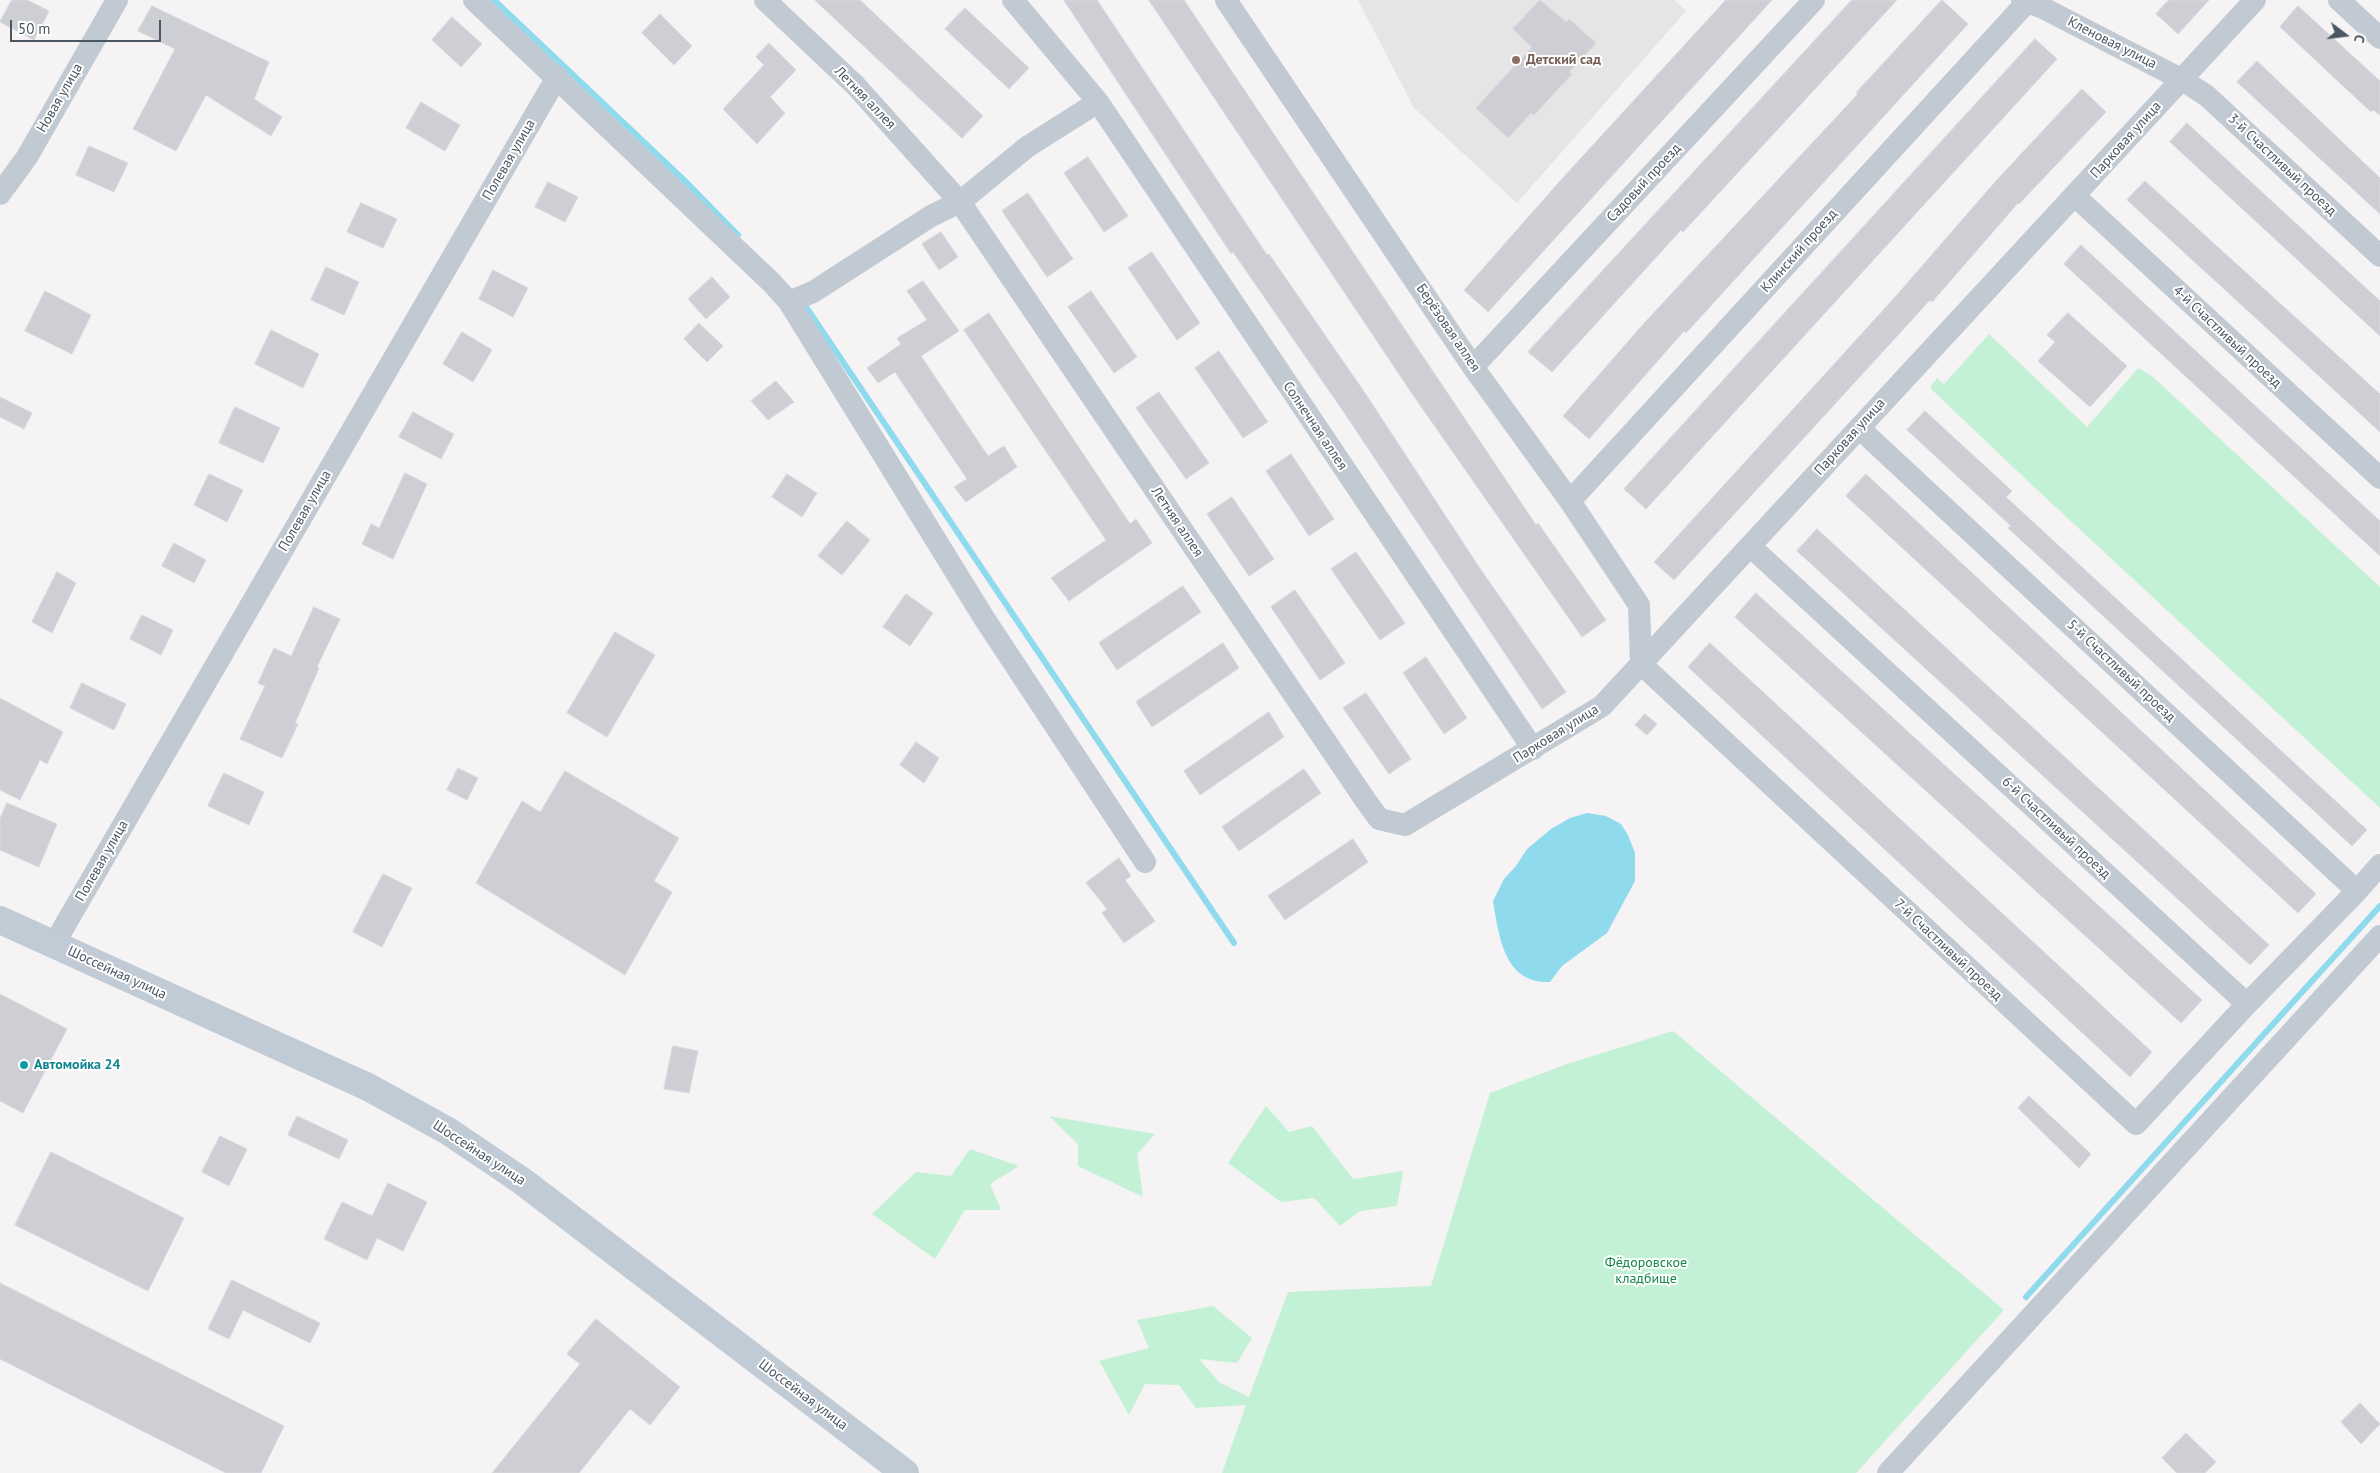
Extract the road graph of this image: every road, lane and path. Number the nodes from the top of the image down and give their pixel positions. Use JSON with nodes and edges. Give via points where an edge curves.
{"nodes":[{"id":1,"x":117,"y":0,"type":"edge"},
{"id":2,"x":474,"y":0,"type":"edge"},
{"id":3,"x":765,"y":0,"type":"edge"},
{"id":4,"x":1013,"y":0,"type":"edge"},
{"id":5,"x":1226,"y":0,"type":"edge"},
{"id":6,"x":1814,"y":0,"type":"edge"},
{"id":7,"x":2255,"y":0,"type":"edge"},
{"id":8,"x":2339,"y":0,"type":"edge"},
{"id":9,"x":2035,"y":2,"type":"edge"},
{"id":10,"x":2380,"y":38,"type":"edge"},
{"id":11,"x":557,"y":77,"type":"junction"},
{"id":12,"x":2181,"y":79,"type":"junction"},
{"id":13,"x":1098,"y":102,"type":"junction"},
{"id":14,"x":0,"y":194,"type":"edge"},
{"id":15,"x":2075,"y":196,"type":"junction"},
{"id":16,"x":960,"y":202,"type":"junction"},
{"id":17,"x":2380,"y":256,"type":"edge"},
{"id":18,"x":789,"y":302,"type":"junction"},
{"id":19,"x":1474,"y":367,"type":"junction"},
{"id":20,"x":1859,"y":428,"type":"junction"},
{"id":21,"x":2380,"y":478,"type":"edge"},
{"id":22,"x":1570,"y":501,"type":"junction"},
{"id":23,"x":1750,"y":546,"type":"junction"},
{"id":24,"x":1641,"y":664,"type":"junction"},
{"id":25,"x":1533,"y":749,"type":"junction"},
{"id":26,"x":1405,"y":825,"type":"joint"},
{"id":27,"x":1145,"y":862,"type":"dead end"},
{"id":28,"x":2380,"y":866,"type":"edge"},
{"id":29,"x":2356,"y":891,"type":"junction"},
{"id":30,"x":0,"y":920,"type":"edge"},
{"id":31,"x":2380,"y":936,"type":"edge"},
{"id":32,"x":54,"y":944,"type":"junction"},
{"id":33,"x":2247,"y":1004,"type":"junction"},
{"id":34,"x":905,"y":1473,"type":"edge"},
{"id":35,"x":1888,"y":1473,"type":"edge"}],
"edges":[{"from":1,"to":14,"type":"street","name":"Новая улица","via":[[27,157]]},
{"from":2,"to":11,"type":"street"},
{"from":3,"to":16,"type":"street","name":"Летняя аллея","via":[[855,85]]},
{"from":4,"to":13,"type":"street","name":"Солнечная аллея"},
{"from":5,"to":19,"type":"street","name":"Берёзовая аллея"},
{"from":6,"to":19,"type":"street","name":"Садовый проезд"},
{"from":7,"to":12,"type":"street","name":"Парковая улица"},
{"from":8,"to":10,"type":"street"},
{"from":9,"to":12,"type":"street","name":"Кленовая улица"},
{"from":9,"to":22,"type":"street","name":"Клинский проезд"},
{"from":11,"to":18,"type":"street"},
{"from":11,"to":32,"type":"street","name":"Полевая улица"},
{"from":12,"to":15,"type":"street","name":"Парковая улица"},
{"from":12,"to":17,"type":"street","name":"3-й Счастливый проезд","via":[[2207,96]]},
{"from":13,"to":16,"type":"street","via":[[1027,147]]},
{"from":13,"to":25,"type":"street","name":"Солнечная аллея"},
{"from":15,"to":20,"type":"street","name":"Парковая улица"},
{"from":15,"to":21,"type":"street","name":"4-й Счастливый проезд"},
{"from":16,"to":18,"type":"street","via":[[923,221],[813,292]]},
{"from":16,"to":26,"type":"street","name":"Летняя аллея","via":[[1366,801],[1379,819]]},
{"from":18,"to":27,"type":"street","via":[[984,618]]},
{"from":19,"to":22,"type":"street","name":"Берёзовая аллея"},
{"from":20,"to":23,"type":"street","name":"Парковая улица"},
{"from":20,"to":29,"type":"street","name":"5-й Счастливый проезд"},
{"from":22,"to":24,"type":"street","name":"Берёзовая аллея","via":[[1639,605]]},
{"from":23,"to":24,"type":"street","name":"Парковая улица"},
{"from":23,"to":33,"type":"street","name":"6-й Счастливый проезд"},
{"from":24,"to":25,"type":"street","name":"Парковая улица","via":[[1602,706]]},
{"from":24,"to":33,"type":"street","name":"7-й Счастливый проезд","via":[[2136,1124]]},
{"from":25,"to":26,"type":"street","name":"Парковая улица"},
{"from":28,"to":29,"type":"street"},
{"from":29,"to":33,"type":"street"},
{"from":30,"to":32,"type":"main road","name":"Шоссейная улица"},
{"from":31,"to":35,"type":"street"},
{"from":32,"to":34,"type":"main road","name":"Шоссейная улица","via":[[368,1087],[448,1131],[522,1181]]}]}
